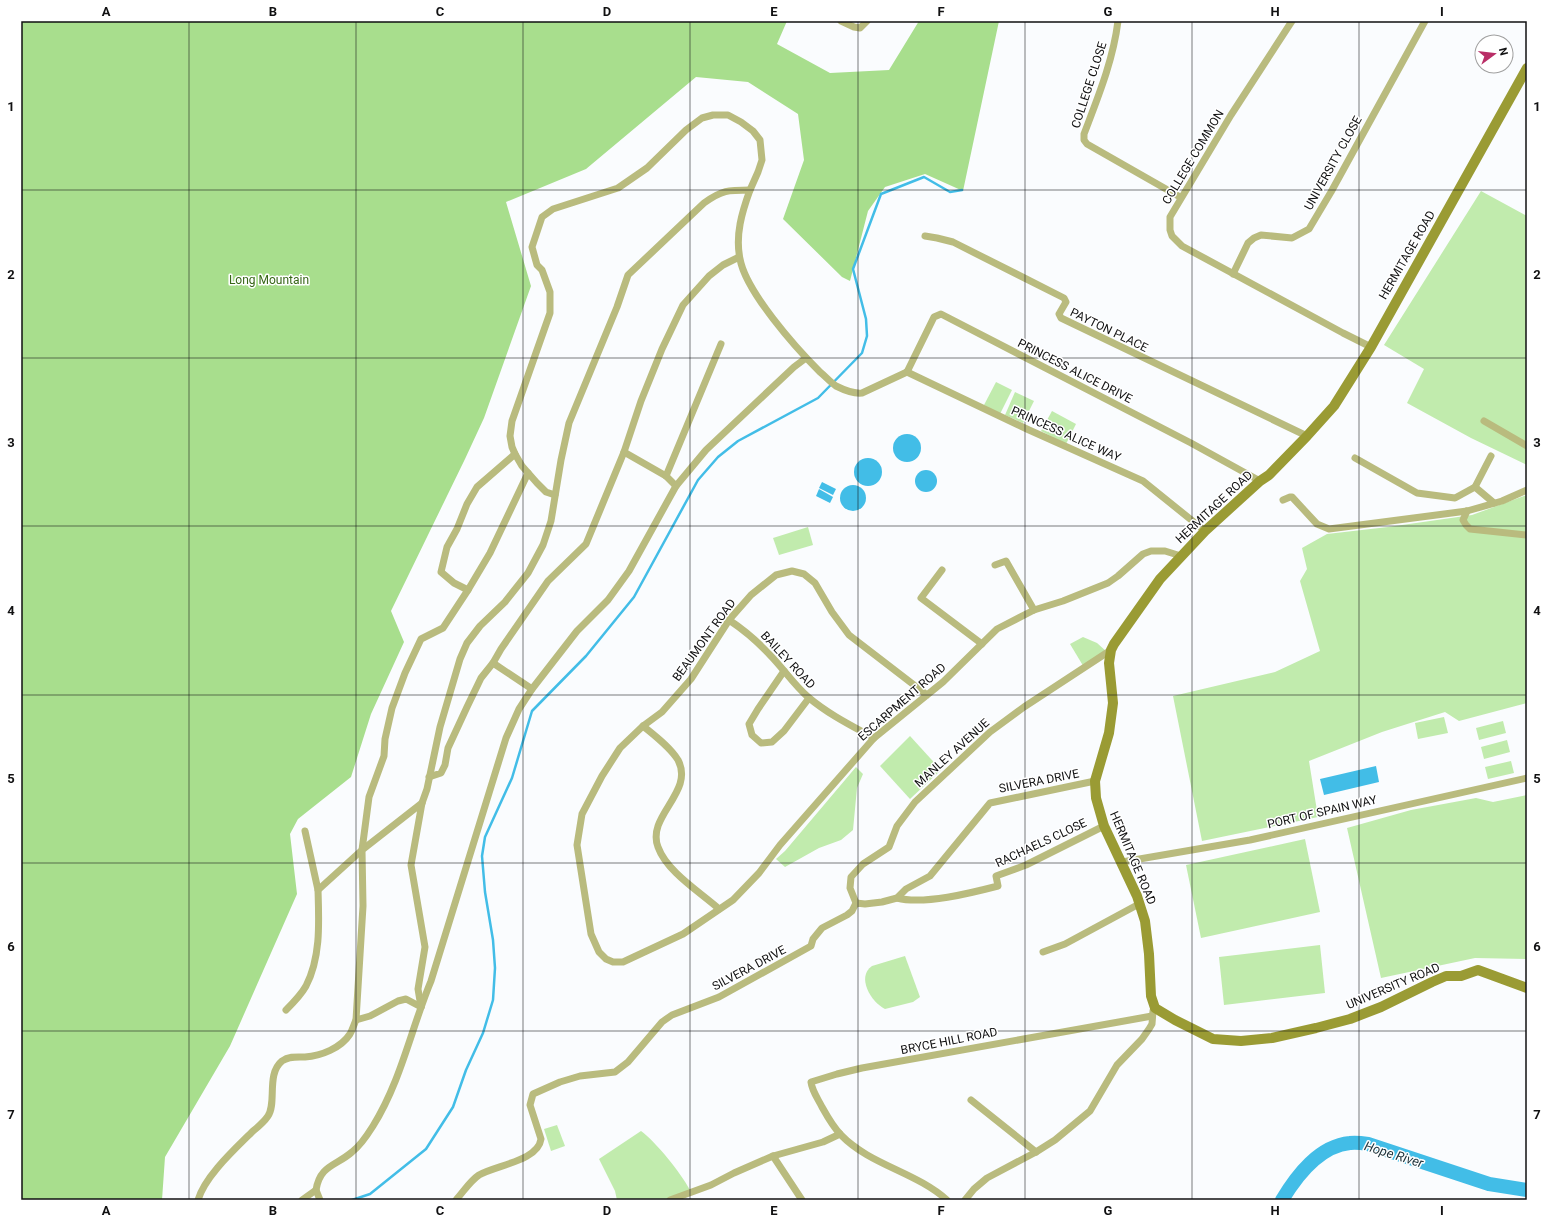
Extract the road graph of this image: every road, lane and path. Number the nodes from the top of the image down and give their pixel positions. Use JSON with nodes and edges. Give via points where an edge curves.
{"nodes":[{"id":1,"x":841,"y":21,"type":"edge"},
{"id":2,"x":867,"y":21,"type":"edge"},
{"id":3,"x":1118,"y":21,"type":"edge"},
{"id":4,"x":1292,"y":21,"type":"edge"},
{"id":5,"x":1425,"y":21,"type":"edge"},
{"id":6,"x":1527,"y":68,"type":"edge"},
{"id":7,"x":750,"y":190,"type":"junction"},
{"id":8,"x":1180,"y":197,"type":"junction"},
{"id":9,"x":925,"y":236,"type":"dead end"},
{"id":10,"x":739,"y":257,"type":"junction"},
{"id":11,"x":1233,"y":274,"type":"junction"},
{"id":12,"x":721,"y":344,"type":"dead end"},
{"id":13,"x":1371,"y":346,"type":"junction"},
{"id":14,"x":806,"y":358,"type":"junction"},
{"id":15,"x":907,"y":372,"type":"junction"},
{"id":16,"x":1484,"y":420,"type":"dead end"},
{"id":17,"x":1307,"y":436,"type":"junction"},
{"id":18,"x":1527,"y":446,"type":"edge"},
{"id":19,"x":624,"y":452,"type":"junction"},
{"id":20,"x":515,"y":454,"type":"junction"},
{"id":21,"x":1491,"y":456,"type":"dead end"},
{"id":22,"x":1355,"y":458,"type":"dead end"},
{"id":23,"x":528,"y":472,"type":"junction"},
{"id":24,"x":666,"y":476,"type":"junction"},
{"id":25,"x":1260,"y":481,"type":"junction"},
{"id":26,"x":676,"y":486,"type":"junction"},
{"id":27,"x":1475,"y":487,"type":"junction"},
{"id":28,"x":1527,"y":490,"type":"edge"},
{"id":29,"x":555,"y":495,"type":"junction"},
{"id":30,"x":1284,"y":500,"type":"dead end"},
{"id":31,"x":1494,"y":503,"type":"junction"},
{"id":32,"x":1467,"y":511,"type":"junction"},
{"id":33,"x":1205,"y":531,"type":"junction"},
{"id":34,"x":1527,"y":535,"type":"edge"},
{"id":35,"x":1181,"y":556,"type":"junction"},
{"id":36,"x":995,"y":565,"type":"dead end"},
{"id":37,"x":942,"y":570,"type":"dead end"},
{"id":38,"x":468,"y":590,"type":"junction"},
{"id":39,"x":1034,"y":610,"type":"junction"},
{"id":40,"x":729,"y":620,"type":"junction"},
{"id":41,"x":982,"y":644,"type":"junction"},
{"id":42,"x":1111,"y":650,"type":"junction"},
{"id":43,"x":493,"y":664,"type":"junction"},
{"id":44,"x":784,"y":671,"type":"junction"},
{"id":45,"x":532,"y":689,"type":"junction"},
{"id":46,"x":927,"y":695,"type":"junction"},
{"id":47,"x":810,"y":698,"type":"junction"},
{"id":48,"x":643,"y":726,"type":"junction"},
{"id":49,"x":874,"y":738,"type":"junction"},
{"id":50,"x":429,"y":777,"type":"junction"},
{"id":51,"x":1527,"y":778,"type":"edge"},
{"id":52,"x":1095,"y":781,"type":"junction"},
{"id":53,"x":422,"y":803,"type":"junction"},
{"id":54,"x":1104,"y":826,"type":"junction"},
{"id":55,"x":305,"y":831,"type":"dead end"},
{"id":56,"x":362,"y":850,"type":"junction"},
{"id":57,"x":1122,"y":862,"type":"junction"},
{"id":58,"x":318,"y":890,"type":"junction"},
{"id":59,"x":897,"y":898,"type":"junction"},
{"id":60,"x":856,"y":903,"type":"junction"},
{"id":61,"x":1139,"y":904,"type":"junction"},
{"id":62,"x":719,"y":909,"type":"junction"},
{"id":63,"x":1043,"y":952,"type":"dead end"},
{"id":64,"x":613,"y":962,"type":"joint"},
{"id":65,"x":1527,"y":988,"type":"edge"},
{"id":66,"x":421,"y":1007,"type":"junction"},
{"id":67,"x":286,"y":1010,"type":"dead end"},
{"id":68,"x":1153,"y":1012,"type":"junction"},
{"id":69,"x":356,"y":1020,"type":"junction"},
{"id":70,"x":971,"y":1100,"type":"dead end"},
{"id":71,"x":840,"y":1134,"type":"junction"},
{"id":72,"x":1036,"y":1152,"type":"junction"},
{"id":73,"x":773,"y":1156,"type":"junction"},
{"id":74,"x":316,"y":1190,"type":"junction"},
{"id":75,"x":198,"y":1200,"type":"edge"},
{"id":76,"x":302,"y":1200,"type":"edge"},
{"id":77,"x":320,"y":1200,"type":"edge"},
{"id":78,"x":456,"y":1200,"type":"edge"},
{"id":79,"x":670,"y":1200,"type":"edge"},
{"id":80,"x":802,"y":1200,"type":"edge"},
{"id":81,"x":947,"y":1200,"type":"edge"},
{"id":82,"x":965,"y":1200,"type":"edge"}],
"edges":[{"from":1,"to":2,"type":"street","via":[[860,28]]},
{"from":3,"to":8,"type":"street","name":"COLLEGE CLOSE","via":[[1110,64],[1084,140],[1086,144]]},
{"from":4,"to":8,"type":"street","name":"COLLEGE COMMON"},
{"from":5,"to":11,"type":"street","name":"UNIVERSITY CLOSE","via":[[1308,229],[1292,238],[1254,238],[1248,243]]},
{"from":6,"to":13,"type":"street","name":"HERMITAGE ROAD"},
{"from":7,"to":10,"type":"street","via":[[739,226]]},
{"from":7,"to":20,"type":"street","via":[[762,160],[760,140],[741,122],[728,115],[714,115],[702,118],[686,130],[647,168],[618,188],[553,209],[542,217],[532,247],[550,292],[550,313],[512,421],[510,436]]},
{"from":7,"to":29,"type":"street","via":[[718,193],[704,203],[628,275],[569,423]]},
{"from":8,"to":11,"type":"street","name":"COLLEGE COMMON","via":[[1170,217],[1172,236],[1182,246]]},
{"from":9,"to":17,"type":"street","name":"PAYTON PLACE","via":[[953,242],[1064,298],[1066,302],[1059,314],[1061,318]]},
{"from":10,"to":14,"type":"street","via":[[758,297]]},
{"from":10,"to":19,"type":"street","via":[[709,276],[683,305],[641,401]]},
{"from":11,"to":13,"type":"street","name":"COLLEGE COMMON"},
{"from":12,"to":24,"type":"street"},
{"from":13,"to":17,"type":"street","name":"HERMITAGE ROAD","via":[[1334,406]]},
{"from":14,"to":15,"type":"street","via":[[832,383],[855,393],[862,393]]},
{"from":14,"to":26,"type":"street","via":[[706,450]]},
{"from":15,"to":25,"type":"street","name":"PRINCESS ALICE DRIVE","via":[[934,317],[940,314],[1191,442]]},
{"from":15,"to":33,"type":"street","name":"PRINCESS ALICE WAY","via":[[1143,481]]},
{"from":16,"to":18,"type":"street"},
{"from":17,"to":25,"type":"street","name":"HERMITAGE ROAD"},
{"from":19,"to":24,"type":"street"},
{"from":19,"to":43,"type":"street","via":[[586,544],[548,581],[500,649]]},
{"from":20,"to":23,"type":"street"},
{"from":20,"to":38,"type":"street","via":[[477,487],[446,547],[441,572]]},
{"from":21,"to":27,"type":"street"},
{"from":22,"to":27,"type":"street","via":[[1417,493],[1455,498]]},
{"from":23,"to":29,"type":"street","via":[[546,492]]},
{"from":23,"to":38,"type":"street","via":[[490,553]]},
{"from":24,"to":26,"type":"street"},
{"from":25,"to":33,"type":"street","name":"HERMITAGE ROAD"},
{"from":26,"to":45,"type":"street","via":[[629,571],[608,600],[577,631]]},
{"from":27,"to":31,"type":"street"},
{"from":28,"to":31,"type":"street"},
{"from":29,"to":50,"type":"street","via":[[552,521],[528,573],[467,643],[440,727]]},
{"from":30,"to":32,"type":"street","via":[[1292,497],[1317,524],[1329,529]]},
{"from":31,"to":32,"type":"street"},
{"from":32,"to":34,"type":"street","via":[[1463,520],[1470,529]]},
{"from":33,"to":35,"type":"street","name":"HERMITAGE ROAD"},
{"from":35,"to":39,"type":"street","name":"ESCARPMENT ROAD","via":[[1165,551],[1151,551],[1143,554],[1108,583]]},
{"from":35,"to":42,"type":"street","name":"HERMITAGE ROAD","via":[[1160,579],[1123,629]]},
{"from":36,"to":39,"type":"street","via":[[1006,561]]},
{"from":37,"to":41,"type":"street","via":[[920,598]]},
{"from":38,"to":56,"type":"street","via":[[443,628],[420,639],[405,673],[392,708],[384,756],[369,797]]},
{"from":39,"to":41,"type":"street","name":"ESCARPMENT ROAD","via":[[997,629]]},
{"from":40,"to":44,"type":"street","name":"BAILEY ROAD","via":[[769,653]]},
{"from":40,"to":46,"type":"street","name":"BEAUMONT ROAD","via":[[751,594],[776,575],[792,571],[804,574],[815,583],[848,635]]},
{"from":40,"to":48,"type":"street","name":"BEAUMONT ROAD","via":[[691,679],[662,712]]},
{"from":41,"to":46,"type":"street","name":"ESCARPMENT ROAD"},
{"from":42,"to":52,"type":"street","name":"HERMITAGE ROAD","via":[[1109,663],[1113,703],[1109,733]]},
{"from":42,"to":60,"type":"street","name":"MANLEY AVENUE","via":[[990,732],[914,802],[897,826],[889,848],[863,864],[851,877],[850,888]]},
{"from":43,"to":45,"type":"street"},
{"from":43,"to":50,"type":"street","via":[[481,678],[467,707],[448,748],[441,773]]},
{"from":44,"to":47,"type":"street","name":"BAILEY ROAD"},
{"from":44,"to":47,"type":"street","via":[[749,724],[752,735],[761,743],[772,742]]},
{"from":45,"to":66,"type":"street","via":[[519,709],[506,738]]},
{"from":46,"to":49,"type":"street","name":"ESCARPMENT ROAD"},
{"from":47,"to":49,"type":"street","name":"BAILEY ROAD","via":[[830,713]]},
{"from":48,"to":62,"type":"street","via":[[678,760],[682,773],[679,786],[659,823],[655,837],[658,848],[672,869]]},
{"from":48,"to":64,"type":"street","name":"BEAUMONT ROAD","via":[[620,748],[602,776],[582,814],[577,845],[592,934],[599,952]]},
{"from":49,"to":62,"type":"street","name":"ESCARPMENT ROAD","via":[[780,845],[759,873],[733,900]]},
{"from":50,"to":53,"type":"street"},
{"from":51,"to":57,"type":"street","name":"PORT OF SPAIN WAY","via":[[1250,840]]},
{"from":52,"to":54,"type":"street","name":"HERMITAGE ROAD","via":[[1096,798]]},
{"from":52,"to":59,"type":"street","name":"SILVERA DRIVE","via":[[990,803],[930,876],[906,889]]},
{"from":53,"to":56,"type":"street"},
{"from":53,"to":66,"type":"street","via":[[411,865],[426,947],[418,989]]},
{"from":54,"to":57,"type":"street","name":"HERMITAGE ROAD"},
{"from":54,"to":59,"type":"street","name":"RACHAELS CLOSE","via":[[1026,865],[996,876],[998,886],[923,900]]},
{"from":55,"to":58,"type":"street"},
{"from":56,"to":58,"type":"street"},
{"from":56,"to":69,"type":"street","via":[[363,906]]},
{"from":57,"to":61,"type":"street","name":"HERMITAGE ROAD"},
{"from":58,"to":67,"type":"street","via":[[316,963],[305,987]]},
{"from":59,"to":60,"type":"street","name":"SILVERA DRIVE","via":[[882,902]]},
{"from":60,"to":78,"type":"street","name":"SILVERA DRIVE","via":[[847,915],[822,928],[811,946],[719,997],[672,1015],[662,1022],[628,1062],[615,1072],[580,1076],[533,1094],[530,1105],[541,1139],[538,1148],[515,1161],[481,1174]]},
{"from":61,"to":63,"type":"street","via":[[1065,944]]},
{"from":61,"to":68,"type":"street","name":"HERMITAGE ROAD","via":[[1145,921]]},
{"from":62,"to":64,"type":"street","name":"ESCARPMENT ROAD","via":[[683,934],[623,962]]},
{"from":65,"to":68,"type":"street","name":"UNIVERSITY ROAD","via":[[1478,970],[1461,976],[1446,976],[1350,1019],[1272,1038],[1241,1040],[1213,1039]]},
{"from":66,"to":69,"type":"street","via":[[406,999]]},
{"from":66,"to":74,"type":"street","via":[[392,1090],[373,1126],[354,1152],[329,1166],[321,1174]]},
{"from":68,"to":71,"type":"street","name":"BRYCE HILL ROAD","via":[[862,1068],[812,1081],[813,1090]]},
{"from":68,"to":72,"type":"street","via":[[1149,1029],[1117,1065],[1090,1110],[1055,1140]]},
{"from":69,"to":75,"type":"street","via":[[350,1034],[335,1048],[314,1056],[288,1058],[281,1062],[273,1081],[269,1115],[216,1171]]},
{"from":70,"to":72,"type":"street"},
{"from":71,"to":73,"type":"street","via":[[823,1142]]},
{"from":71,"to":81,"type":"street","via":[[866,1154],[923,1184]]},
{"from":72,"to":82,"type":"street","via":[[987,1178]]},
{"from":73,"to":79,"type":"street","via":[[711,1185]]},
{"from":73,"to":80,"type":"street"},
{"from":74,"to":76,"type":"street"},
{"from":74,"to":77,"type":"street"}]}
